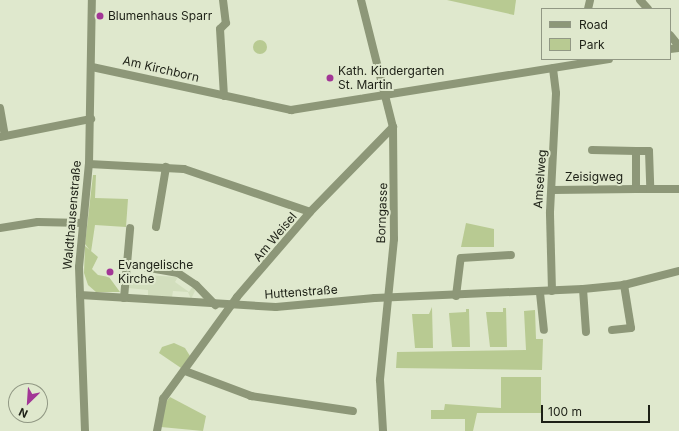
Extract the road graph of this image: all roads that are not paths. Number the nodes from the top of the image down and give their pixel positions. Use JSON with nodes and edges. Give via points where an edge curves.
{"nodes":[{"id":1,"x":92,"y":0,"type":"edge"},
{"id":2,"x":223,"y":0,"type":"edge"},
{"id":3,"x":361,"y":0,"type":"edge"},
{"id":4,"x":640,"y":0,"type":"edge"},
{"id":5,"x":647,"y":8,"type":"edge"},
{"id":6,"x":671,"y":36,"type":"edge"},
{"id":7,"x":679,"y":47,"type":"edge"},
{"id":8,"x":598,"y":60,"type":"edge"},
{"id":9,"x":587,"y":61,"type":"edge"},
{"id":10,"x":92,"y":67,"type":"junction"},
{"id":11,"x":553,"y":68,"type":"junction"},
{"id":12,"x":384,"y":94,"type":"junction"},
{"id":13,"x":224,"y":96,"type":"junction"},
{"id":14,"x":0,"y":108,"type":"edge"},
{"id":15,"x":91,"y":119,"type":"junction"},
{"id":16,"x":393,"y":127,"type":"junction"},
{"id":17,"x":3,"y":137,"type":"edge"},
{"id":18,"x":592,"y":150,"type":"dead end"},
{"id":19,"x":636,"y":151,"type":"junction"},
{"id":20,"x":89,"y":164,"type":"junction"},
{"id":21,"x":166,"y":167,"type":"junction"},
{"id":22,"x":636,"y":189,"type":"junction"},
{"id":23,"x":650,"y":189,"type":"junction"},
{"id":24,"x":679,"y":189,"type":"edge"},
{"id":25,"x":552,"y":190,"type":"junction"},
{"id":26,"x":310,"y":212,"type":"junction"},
{"id":27,"x":83,"y":223,"type":"junction"},
{"id":28,"x":156,"y":227,"type":"dead end"},
{"id":29,"x":0,"y":228,"type":"edge"},
{"id":30,"x":130,"y":228,"type":"dead end"},
{"id":31,"x":511,"y":255,"type":"dead end"},
{"id":32,"x":127,"y":264,"type":"junction"},
{"id":33,"x":679,"y":272,"type":"edge"},
{"id":34,"x":624,"y":285,"type":"junction"},
{"id":35,"x":583,"y":289,"type":"junction"},
{"id":36,"x":552,"y":291,"type":"junction"},
{"id":37,"x":540,"y":293,"type":"junction"},
{"id":38,"x":80,"y":295,"type":"junction"},
{"id":39,"x":456,"y":296,"type":"junction"},
{"id":40,"x":124,"y":298,"type":"junction"},
{"id":41,"x":388,"y":298,"type":"junction"},
{"id":42,"x":215,"y":305,"type":"junction"},
{"id":43,"x":231,"y":306,"type":"junction"},
{"id":44,"x":544,"y":330,"type":"dead end"},
{"id":45,"x":612,"y":330,"type":"dead end"},
{"id":46,"x":586,"y":332,"type":"dead end"},
{"id":47,"x":185,"y":371,"type":"junction"},
{"id":48,"x":353,"y":411,"type":"dead end"},
{"id":49,"x":85,"y":431,"type":"edge"},
{"id":50,"x":157,"y":431,"type":"edge"},
{"id":51,"x":383,"y":431,"type":"edge"}],
"edges":[{"from":1,"to":10,"type":"street","name":"Waldthausenstraße"},
{"from":2,"to":13,"type":"street","via":[[226,23],[220,29]]},
{"from":3,"to":12,"type":"street","name":"Borngasse"},
{"from":4,"to":5,"type":"street"},
{"from":6,"to":7,"type":"street"},
{"from":8,"to":9,"type":"street","name":"Am Kirchborn"},
{"from":9,"to":11,"type":"street","name":"Am Kirchborn"},
{"from":10,"to":13,"type":"street","name":"Am Kirchborn"},
{"from":10,"to":15,"type":"street","name":"Waldthausenstraße"},
{"from":11,"to":12,"type":"street","name":"Am Kirchborn"},
{"from":11,"to":25,"type":"street","name":"Amselweg","via":[[556,93]]},
{"from":12,"to":13,"type":"street","name":"Am Kirchborn","via":[[285,110]]},
{"from":12,"to":16,"type":"street","name":"Borngasse"},
{"from":14,"to":17,"type":"street"},
{"from":15,"to":17,"type":"street"},
{"from":15,"to":20,"type":"street","name":"Waldthausenstraße"},
{"from":16,"to":26,"type":"street","name":"Am Weisel"},
{"from":16,"to":41,"type":"street","name":"Borngasse","via":[[395,209]]},
{"from":18,"to":19,"type":"street"},
{"from":19,"to":22,"type":"street","name":"Zeisigweg"},
{"from":19,"to":23,"type":"street","via":[[649,151]]},
{"from":20,"to":21,"type":"street"},
{"from":20,"to":27,"type":"street","name":"Waldthausenstraße"},
{"from":21,"to":26,"type":"street","via":[[197,172]]},
{"from":21,"to":28,"type":"street"},
{"from":22,"to":23,"type":"street","name":"Zeisigweg"},
{"from":22,"to":25,"type":"street","name":"Zeisigweg"},
{"from":23,"to":24,"type":"street","name":"Zeisigweg"},
{"from":25,"to":36,"type":"street","name":"Amselweg"},
{"from":26,"to":43,"type":"street","name":"Am Weisel"},
{"from":27,"to":29,"type":"street","via":[[51,222]]},
{"from":27,"to":38,"type":"street","name":"Waldthausenstraße"},
{"from":30,"to":32,"type":"street"},
{"from":31,"to":39,"type":"street","via":[[462,258]]},
{"from":32,"to":40,"type":"street"},
{"from":32,"to":42,"type":"street","via":[[178,273],[196,285]]},
{"from":33,"to":34,"type":"street","name":"Huttenstraße"},
{"from":34,"to":35,"type":"street","name":"Huttenstraße"},
{"from":34,"to":45,"type":"street","via":[[631,328]]},
{"from":35,"to":36,"type":"street","name":"Huttenstraße"},
{"from":35,"to":46,"type":"street"},
{"from":36,"to":37,"type":"street","name":"Huttenstraße"},
{"from":37,"to":39,"type":"street","name":"Huttenstraße"},
{"from":37,"to":44,"type":"street"},
{"from":38,"to":40,"type":"street","name":"Huttenstraße"},
{"from":38,"to":49,"type":"street","name":"Waldthausenstraße"},
{"from":39,"to":41,"type":"street","name":"Huttenstraße"},
{"from":40,"to":42,"type":"street","name":"Huttenstraße"},
{"from":41,"to":43,"type":"street","name":"Huttenstraße","via":[[299,306]]},
{"from":41,"to":51,"type":"street","name":"Borngasse","via":[[380,380]]},
{"from":42,"to":43,"type":"street","name":"Huttenstraße"},
{"from":43,"to":47,"type":"street","name":"Am Weisel"},
{"from":47,"to":48,"type":"street","via":[[251,396]]},
{"from":47,"to":50,"type":"street","name":"Am Weisel","via":[[161,402]]}]}
